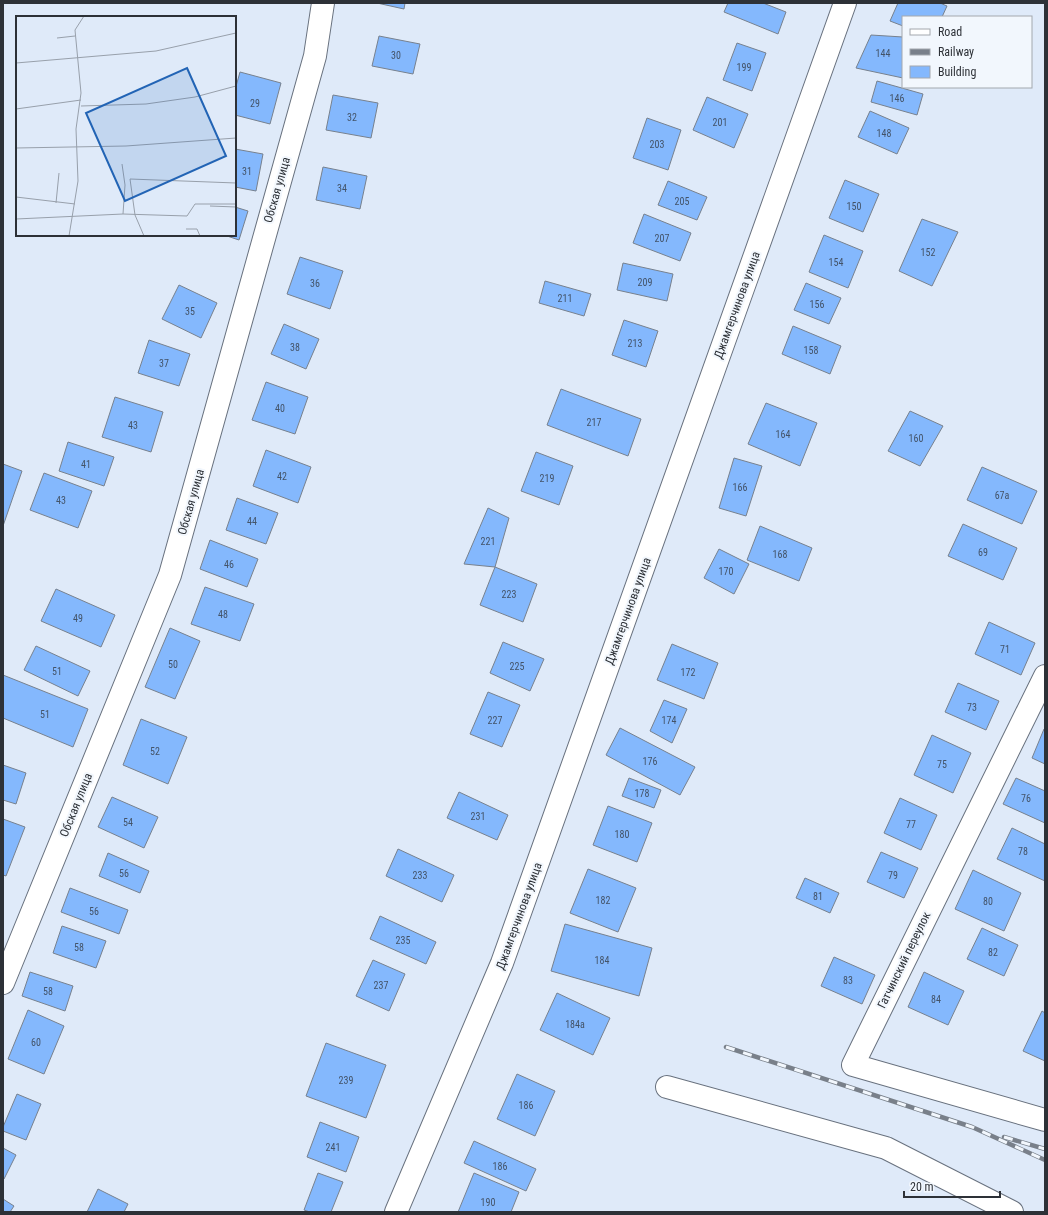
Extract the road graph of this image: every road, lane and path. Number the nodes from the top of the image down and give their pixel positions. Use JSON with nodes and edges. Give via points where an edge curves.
{"nodes":[{"id":1,"x":324,"y":3,"type":"edge"},
{"id":2,"x":845,"y":3,"type":"edge"},
{"id":3,"x":1045,"y":676,"type":"edge"},
{"id":4,"x":3,"y":983,"type":"edge"},
{"id":5,"x":667,"y":1087,"type":"dead end"},
{"id":6,"x":1045,"y":1120,"type":"edge"},
{"id":7,"x":396,"y":1212,"type":"edge"},
{"id":8,"x":1012,"y":1212,"type":"edge"}],
"edges":[{"from":1,"to":4,"type":"street","name":"Обская улица","via":[[315,56],[170,575]]},
{"from":2,"to":7,"type":"street","name":"Джамгерчинова улица","via":[[502,963]]},
{"from":3,"to":6,"type":"street","name":"Гатчинский переулок","via":[[853,1065]]},
{"from":5,"to":8,"type":"street","via":[[886,1148]]}]}
